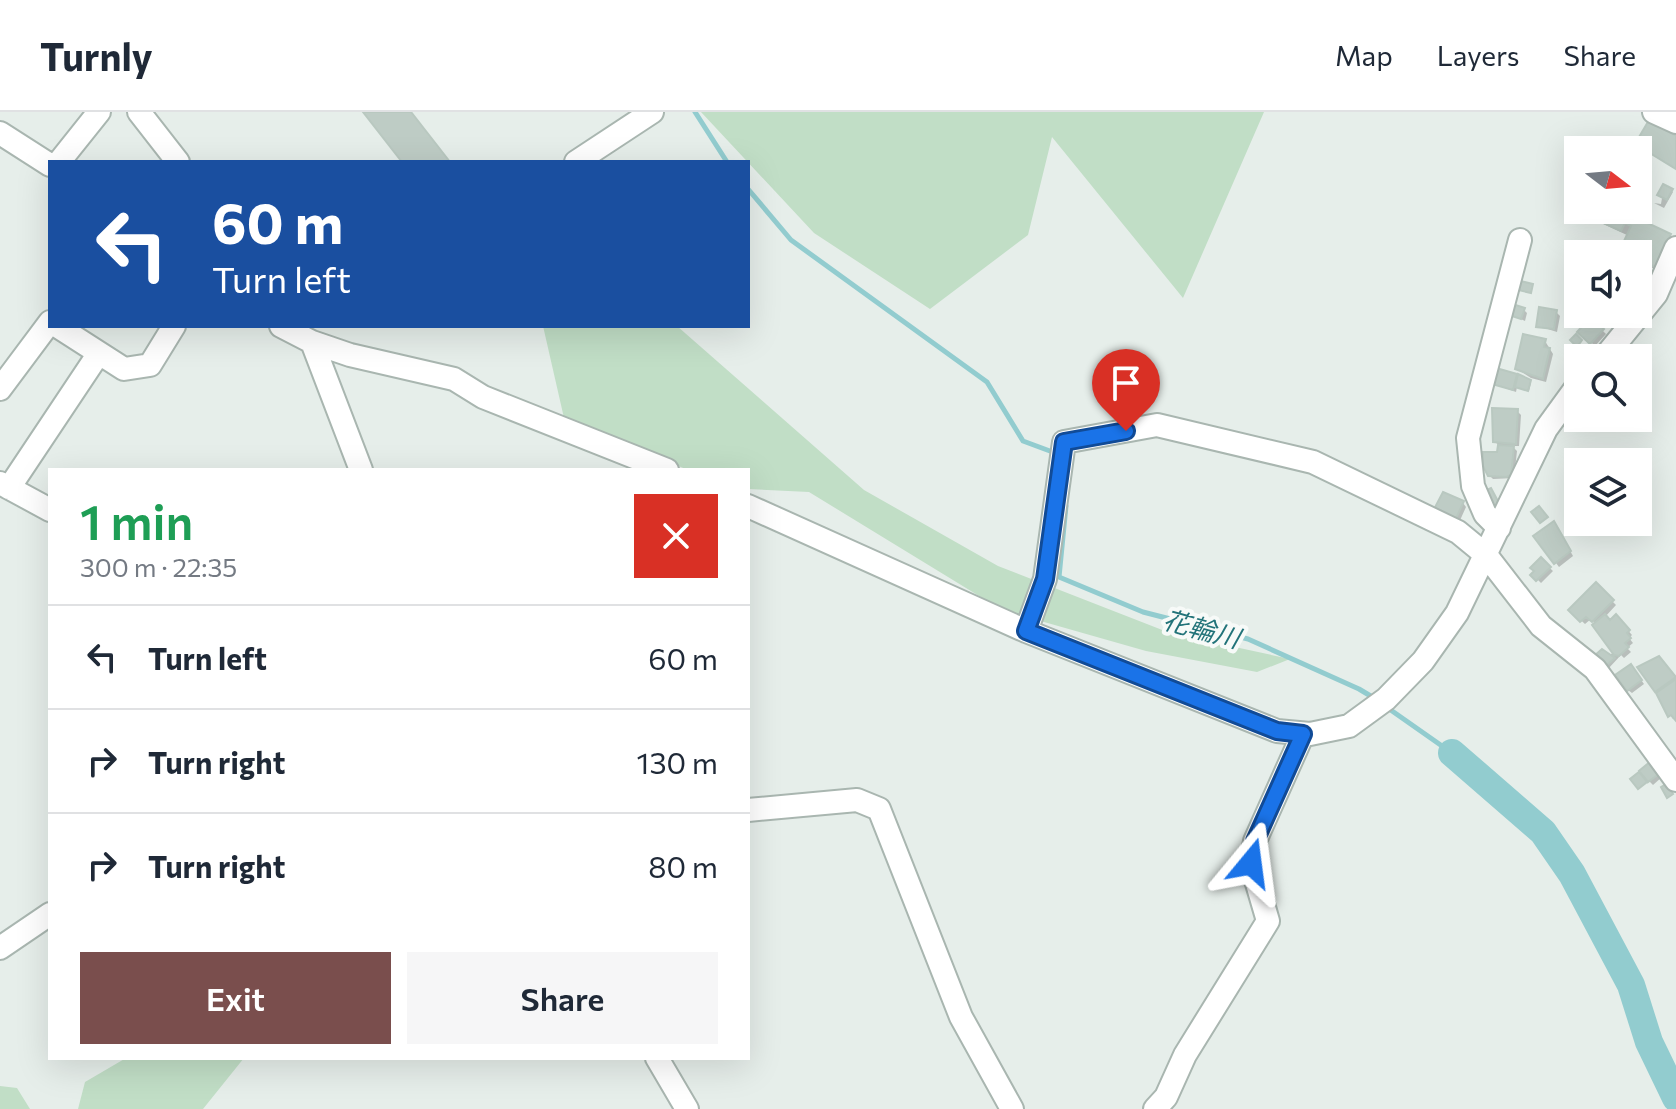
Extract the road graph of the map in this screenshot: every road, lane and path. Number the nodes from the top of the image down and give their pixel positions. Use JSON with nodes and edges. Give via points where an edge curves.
{"nodes":[{"id":1,"x":99,"y":112,"type":"edge"},
{"id":2,"x":139,"y":112,"type":"edge"},
{"id":3,"x":652,"y":112,"type":"edge"},
{"id":4,"x":1654,"y":112,"type":"edge"},
{"id":5,"x":1676,"y":122,"type":"edge"},
{"id":6,"x":0,"y":133,"type":"edge"},
{"id":7,"x":61,"y":160,"type":"edge"},
{"id":8,"x":176,"y":160,"type":"edge"},
{"id":9,"x":579,"y":160,"type":"edge"},
{"id":10,"x":48,"y":164,"type":"edge"},
{"id":11,"x":1520,"y":240,"type":"dead end"},
{"id":12,"x":1676,"y":248,"type":"edge"},
{"id":13,"x":48,"y":325,"type":"edge"},
{"id":14,"x":60,"y":328,"type":"edge"},
{"id":15,"x":173,"y":328,"type":"edge"},
{"id":16,"x":285,"y":328,"type":"edge"},
{"id":17,"x":312,"y":342,"type":"junction"},
{"id":18,"x":1617,"y":344,"type":"edge"},
{"id":19,"x":99,"y":353,"type":"junction"},
{"id":20,"x":0,"y":389,"type":"edge"},
{"id":21,"x":1564,"y":404,"type":"edge"},
{"id":22,"x":360,"y":468,"type":"edge"},
{"id":23,"x":662,"y":468,"type":"edge"},
{"id":24,"x":4,"y":486,"type":"edge"},
{"id":25,"x":750,"y":507,"type":"edge"},
{"id":26,"x":48,"y":509,"type":"edge"},
{"id":27,"x":1499,"y":528,"type":"junction"},
{"id":28,"x":1486,"y":555,"type":"junction"},
{"id":29,"x":1026,"y":631,"type":"junction"},
{"id":30,"x":1303,"y":734,"type":"junction"},
{"id":31,"x":1676,"y":780,"type":"edge"},
{"id":32,"x":750,"y":810,"type":"edge"},
{"id":33,"x":48,"y":915,"type":"edge"},
{"id":34,"x":0,"y":948,"type":"edge"},
{"id":35,"x":658,"y":1060,"type":"edge"},
{"id":36,"x":687,"y":1109,"type":"edge"},
{"id":37,"x":1012,"y":1109,"type":"edge"},
{"id":38,"x":1155,"y":1109,"type":"edge"}],
"edges":[{"from":1,"to":7,"type":"street"},
{"from":2,"to":8,"type":"street"},
{"from":3,"to":9,"type":"street"},
{"from":4,"to":5,"type":"street"},
{"from":6,"to":10,"type":"street"},
{"from":11,"to":27,"type":"street","via":[[1468,438],[1473,486],[1485,514]]},
{"from":12,"to":18,"type":"street","via":[[1656,294]]},
{"from":13,"to":20,"type":"street"},
{"from":14,"to":19,"type":"street"},
{"from":15,"to":19,"type":"street","via":[[150,365],[124,369]]},
{"from":16,"to":17,"type":"street"},
{"from":17,"to":22,"type":"street"},
{"from":17,"to":23,"type":"street","via":[[454,379],[483,397]]},
{"from":19,"to":24,"type":"street"},
{"from":21,"to":27,"type":"street","via":[[1546,429]]},
{"from":24,"to":26,"type":"street"},
{"from":25,"to":29,"type":"street"},
{"from":27,"to":28,"type":"street"},
{"from":28,"to":29,"type":"street","via":[[1458,532],[1313,462],[1157,425],[1064,442],[1045,579]]},
{"from":28,"to":30,"type":"street","via":[[1457,613],[1423,661],[1386,699],[1349,726]]},
{"from":28,"to":31,"type":"street","via":[[1541,626],[1595,669]]},
{"from":29,"to":30,"type":"street","via":[[1277,731]]},
{"from":30,"to":38,"type":"street","via":[[1253,852],[1251,863],[1268,921]]},
{"from":32,"to":37,"type":"street","via":[[857,800],[879,809],[961,1017]]},
{"from":33,"to":34,"type":"street"},
{"from":35,"to":36,"type":"street"}]}
